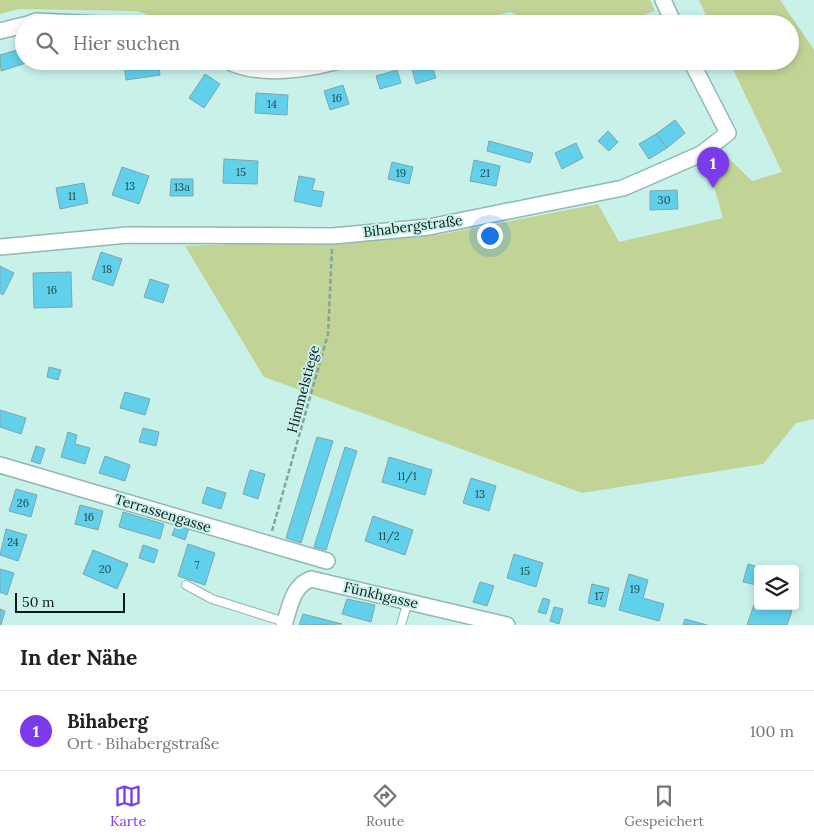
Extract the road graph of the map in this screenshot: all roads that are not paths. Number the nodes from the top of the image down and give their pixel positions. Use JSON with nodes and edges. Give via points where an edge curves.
{"nodes":[{"id":1,"x":663,"y":0,"type":"edge"},
{"id":2,"x":670,"y":15,"type":"edge"},
{"id":3,"x":15,"y":27,"type":"edge"},
{"id":4,"x":0,"y":31,"type":"edge"},
{"id":5,"x":696,"y":70,"type":"edge"},
{"id":6,"x":0,"y":247,"type":"edge"},
{"id":7,"x":0,"y":465,"type":"edge"},
{"id":8,"x":327,"y":561,"type":"dead end"},
{"id":9,"x":186,"y":585,"type":"dead end"},
{"id":10,"x":408,"y":601,"type":"junction"},
{"id":11,"x":284,"y":624,"type":"edge"},
{"id":12,"x":401,"y":625,"type":"edge"},
{"id":13,"x":507,"y":625,"type":"edge"}],
"edges":[{"from":1,"to":2,"type":"street"},
{"from":3,"to":4,"type":"street"},
{"from":5,"to":6,"type":"street","name":"Bihabergstraße","via":[[728,134],[701,154],[623,188],[429,227],[333,236],[128,235]]},
{"from":7,"to":8,"type":"street","name":"Terrassengasse"},
{"from":9,"to":11,"type":"lane","via":[[212,599]]},
{"from":10,"to":11,"type":"street","name":"Fünkhgasse","via":[[311,578],[302,582],[295,591]]},
{"from":10,"to":12,"type":"lane"},
{"from":10,"to":13,"type":"street","name":"Fünkhgasse"}]}
